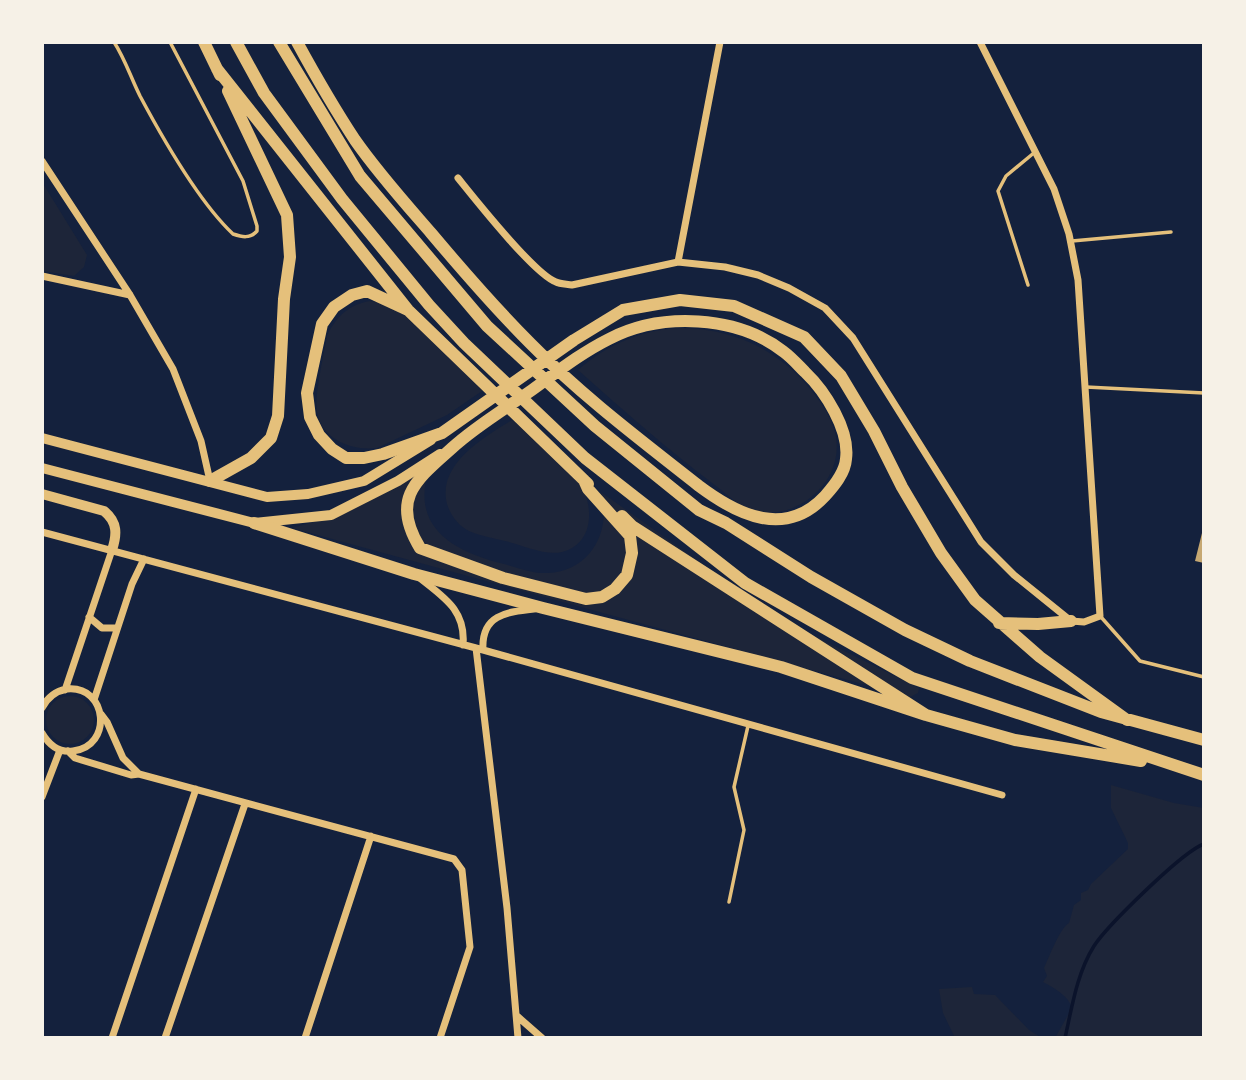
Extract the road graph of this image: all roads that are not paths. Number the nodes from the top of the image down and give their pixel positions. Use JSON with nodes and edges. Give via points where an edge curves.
{"nodes":[{"id":1,"x":114,"y":42,"type":"edge"},
{"id":2,"x":170,"y":42,"type":"edge"},
{"id":3,"x":204,"y":42,"type":"edge"},
{"id":4,"x":236,"y":42,"type":"edge"},
{"id":5,"x":279,"y":42,"type":"edge"},
{"id":6,"x":297,"y":42,"type":"edge"},
{"id":7,"x":720,"y":42,"type":"edge"},
{"id":8,"x":980,"y":42,"type":"edge"},
{"id":9,"x":217,"y":69,"type":"junction"},
{"id":10,"x":1035,"y":152,"type":"junction"},
{"id":11,"x":42,"y":161,"type":"edge"},
{"id":12,"x":458,"y":178,"type":"dead end"},
{"id":13,"x":1171,"y":232,"type":"dead end"},
{"id":14,"x":1070,"y":242,"type":"junction"},
{"id":15,"x":678,"y":262,"type":"junction"},
{"id":16,"x":42,"y":276,"type":"edge"},
{"id":17,"x":1028,"y":285,"type":"dead end"},
{"id":18,"x":130,"y":295,"type":"junction"},
{"id":19,"x":408,"y":310,"type":"junction"},
{"id":20,"x":1086,"y":387,"type":"junction"},
{"id":21,"x":1204,"y":393,"type":"edge"},
{"id":22,"x":442,"y":433,"type":"junction"},
{"id":23,"x":42,"y":438,"type":"edge"},
{"id":24,"x":463,"y":439,"type":"junction"},
{"id":25,"x":42,"y":468,"type":"edge"},
{"id":26,"x":584,"y":480,"type":"junction"},
{"id":27,"x":210,"y":481,"type":"junction"},
{"id":28,"x":42,"y":494,"type":"edge"},
{"id":29,"x":254,"y":523,"type":"junction"},
{"id":30,"x":42,"y":532,"type":"edge"},
{"id":31,"x":112,"y":550,"type":"junction"},
{"id":32,"x":145,"y":559,"type":"junction"},
{"id":33,"x":414,"y":574,"type":"junction"},
{"id":34,"x":543,"y":608,"type":"junction"},
{"id":35,"x":1100,"y":616,"type":"junction"},
{"id":36,"x":89,"y":617,"type":"junction"},
{"id":37,"x":1071,"y":621,"type":"junction"},
{"id":38,"x":999,"y":623,"type":"junction"},
{"id":39,"x":117,"y":628,"type":"junction"},
{"id":40,"x":463,"y":645,"type":"junction"},
{"id":41,"x":480,"y":649,"type":"junction"},
{"id":42,"x":1204,"y":677,"type":"edge"},
{"id":43,"x":65,"y":690,"type":"junction"},
{"id":44,"x":46,"y":697,"type":"edge"},
{"id":45,"x":94,"y":700,"type":"junction"},
{"id":46,"x":42,"y":708,"type":"edge"},
{"id":47,"x":101,"y":715,"type":"junction"},
{"id":48,"x":926,"y":715,"type":"junction"},
{"id":49,"x":1127,"y":720,"type":"junction"},
{"id":50,"x":748,"y":726,"type":"junction"},
{"id":51,"x":42,"y":733,"type":"edge"},
{"id":52,"x":1204,"y":740,"type":"edge"},
{"id":53,"x":42,"y":746,"type":"edge"},
{"id":54,"x":60,"y":749,"type":"junction"},
{"id":55,"x":1183,"y":768,"type":"junction"},
{"id":56,"x":139,"y":774,"type":"junction"},
{"id":57,"x":1204,"y":775,"type":"edge"},
{"id":58,"x":196,"y":789,"type":"junction"},
{"id":59,"x":1002,"y":795,"type":"dead end"},
{"id":60,"x":42,"y":797,"type":"edge"},
{"id":61,"x":245,"y":804,"type":"junction"},
{"id":62,"x":371,"y":836,"type":"junction"},
{"id":63,"x":729,"y":902,"type":"dead end"},
{"id":64,"x":516,"y":1015,"type":"junction"},
{"id":65,"x":112,"y":1038,"type":"edge"},
{"id":66,"x":164,"y":1038,"type":"edge"},
{"id":67,"x":305,"y":1038,"type":"edge"},
{"id":68,"x":440,"y":1038,"type":"edge"},
{"id":69,"x":518,"y":1038,"type":"edge"},
{"id":70,"x":542,"y":1038,"type":"edge"}],
"edges":[{"from":1,"to":2,"type":"lane","via":[[145,105],[195,186],[233,234],[251,236],[257,226],[243,181]]},
{"from":3,"to":9,"type":"highway"},
{"from":4,"to":55,"type":"highway","via":[[264,93],[310,157],[447,324],[585,458],[745,583],[912,678]]},
{"from":5,"to":49,"type":"highway","via":[[360,176],[487,326],[595,426],[699,510],[905,630],[970,661]]},
{"from":6,"to":24,"type":"highway","via":[[355,140],[491,303],[533,346],[598,405],[711,495],[741,511],[772,520],[790,519],[808,511],[838,481],[846,460],[834,410],[815,381],[783,351],[751,334],[714,323],[678,321],[613,336],[589,350],[479,428]]},
{"from":7,"to":15,"type":"street"},
{"from":8,"to":10,"type":"street"},
{"from":9,"to":19,"type":"highway"},
{"from":9,"to":27,"type":"highway","via":[[287,215],[289,257],[278,416],[271,438],[251,458]]},
{"from":10,"to":14,"type":"street","via":[[1054,189]]},
{"from":10,"to":17,"type":"lane","via":[[1006,176],[998,191]]},
{"from":11,"to":18,"type":"street"},
{"from":12,"to":15,"type":"street","via":[[484,211],[556,283],[572,285]]},
{"from":13,"to":14,"type":"lane"},
{"from":14,"to":20,"type":"street","via":[[1078,280]]},
{"from":15,"to":37,"type":"street","via":[[758,275],[825,308],[853,338],[981,542],[1014,576]]},
{"from":16,"to":18,"type":"street"},
{"from":18,"to":27,"type":"street","via":[[173,369],[201,441]]},
{"from":19,"to":22,"type":"highway","via":[[368,291],[334,307],[322,324],[307,393],[310,416],[319,435],[345,458],[383,454]]},
{"from":19,"to":26,"type":"highway"},
{"from":20,"to":21,"type":"lane"},
{"from":20,"to":35,"type":"street"},
{"from":22,"to":27,"type":"main road","via":[[364,481],[308,494],[267,497]]},
{"from":22,"to":38,"type":"highway","via":[[623,310],[680,300],[734,306],[804,337],[841,376],[941,553],[975,600]]},
{"from":23,"to":27,"type":"main road"},
{"from":24,"to":26,"type":"highway","via":[[420,477],[407,498],[408,526],[420,548],[503,578],[586,600],[615,589],[627,575],[632,553],[629,536]]},
{"from":24,"to":29,"type":"main road","via":[[398,481],[331,515]]},
{"from":25,"to":29,"type":"main road"},
{"from":26,"to":48,"type":"highway","via":[[632,526]]},
{"from":28,"to":31,"type":"main road","via":[[104,511],[117,534]]},
{"from":29,"to":33,"type":"highway"},
{"from":30,"to":31,"type":"street"},
{"from":31,"to":32,"type":"street"},
{"from":31,"to":36,"type":"street"},
{"from":32,"to":39,"type":"street"},
{"from":32,"to":40,"type":"street"},
{"from":33,"to":34,"type":"highway"},
{"from":33,"to":40,"type":"street","via":[[456,611],[462,620]]},
{"from":34,"to":41,"type":"street","via":[[499,616],[489,623]]},
{"from":34,"to":48,"type":"highway","via":[[781,667]]},
{"from":35,"to":37,"type":"street"},
{"from":35,"to":42,"type":"lane","via":[[1140,661]]},
{"from":36,"to":39,"type":"street","via":[[102,628]]},
{"from":36,"to":43,"type":"street"},
{"from":37,"to":38,"type":"highway"},
{"from":38,"to":49,"type":"highway"},
{"from":39,"to":45,"type":"street"},
{"from":40,"to":41,"type":"street"},
{"from":41,"to":50,"type":"street"},
{"from":41,"to":64,"type":"street"},
{"from":43,"to":44,"type":"street"},
{"from":43,"to":45,"type":"street","via":[[81,691]]},
{"from":44,"to":46,"type":"street"},
{"from":45,"to":47,"type":"street"},
{"from":47,"to":54,"type":"street","via":[[100,731],[91,744]]},
{"from":47,"to":56,"type":"street","via":[[123,758]]},
{"from":48,"to":55,"type":"highway","via":[[1015,740]]},
{"from":49,"to":52,"type":"highway"},
{"from":50,"to":59,"type":"street"},
{"from":50,"to":63,"type":"lane","via":[[734,787],[744,830]]},
{"from":51,"to":54,"type":"street"},
{"from":53,"to":54,"type":"street"},
{"from":54,"to":56,"type":"street","via":[[75,758]]},
{"from":54,"to":60,"type":"street"},
{"from":55,"to":57,"type":"highway"},
{"from":56,"to":58,"type":"street"},
{"from":58,"to":61,"type":"street"},
{"from":58,"to":65,"type":"street"},
{"from":61,"to":62,"type":"street"},
{"from":61,"to":66,"type":"street"},
{"from":62,"to":67,"type":"street"},
{"from":62,"to":68,"type":"street","via":[[454,859],[462,870],[470,947]]},
{"from":64,"to":69,"type":"street"},
{"from":64,"to":70,"type":"street"}]}
